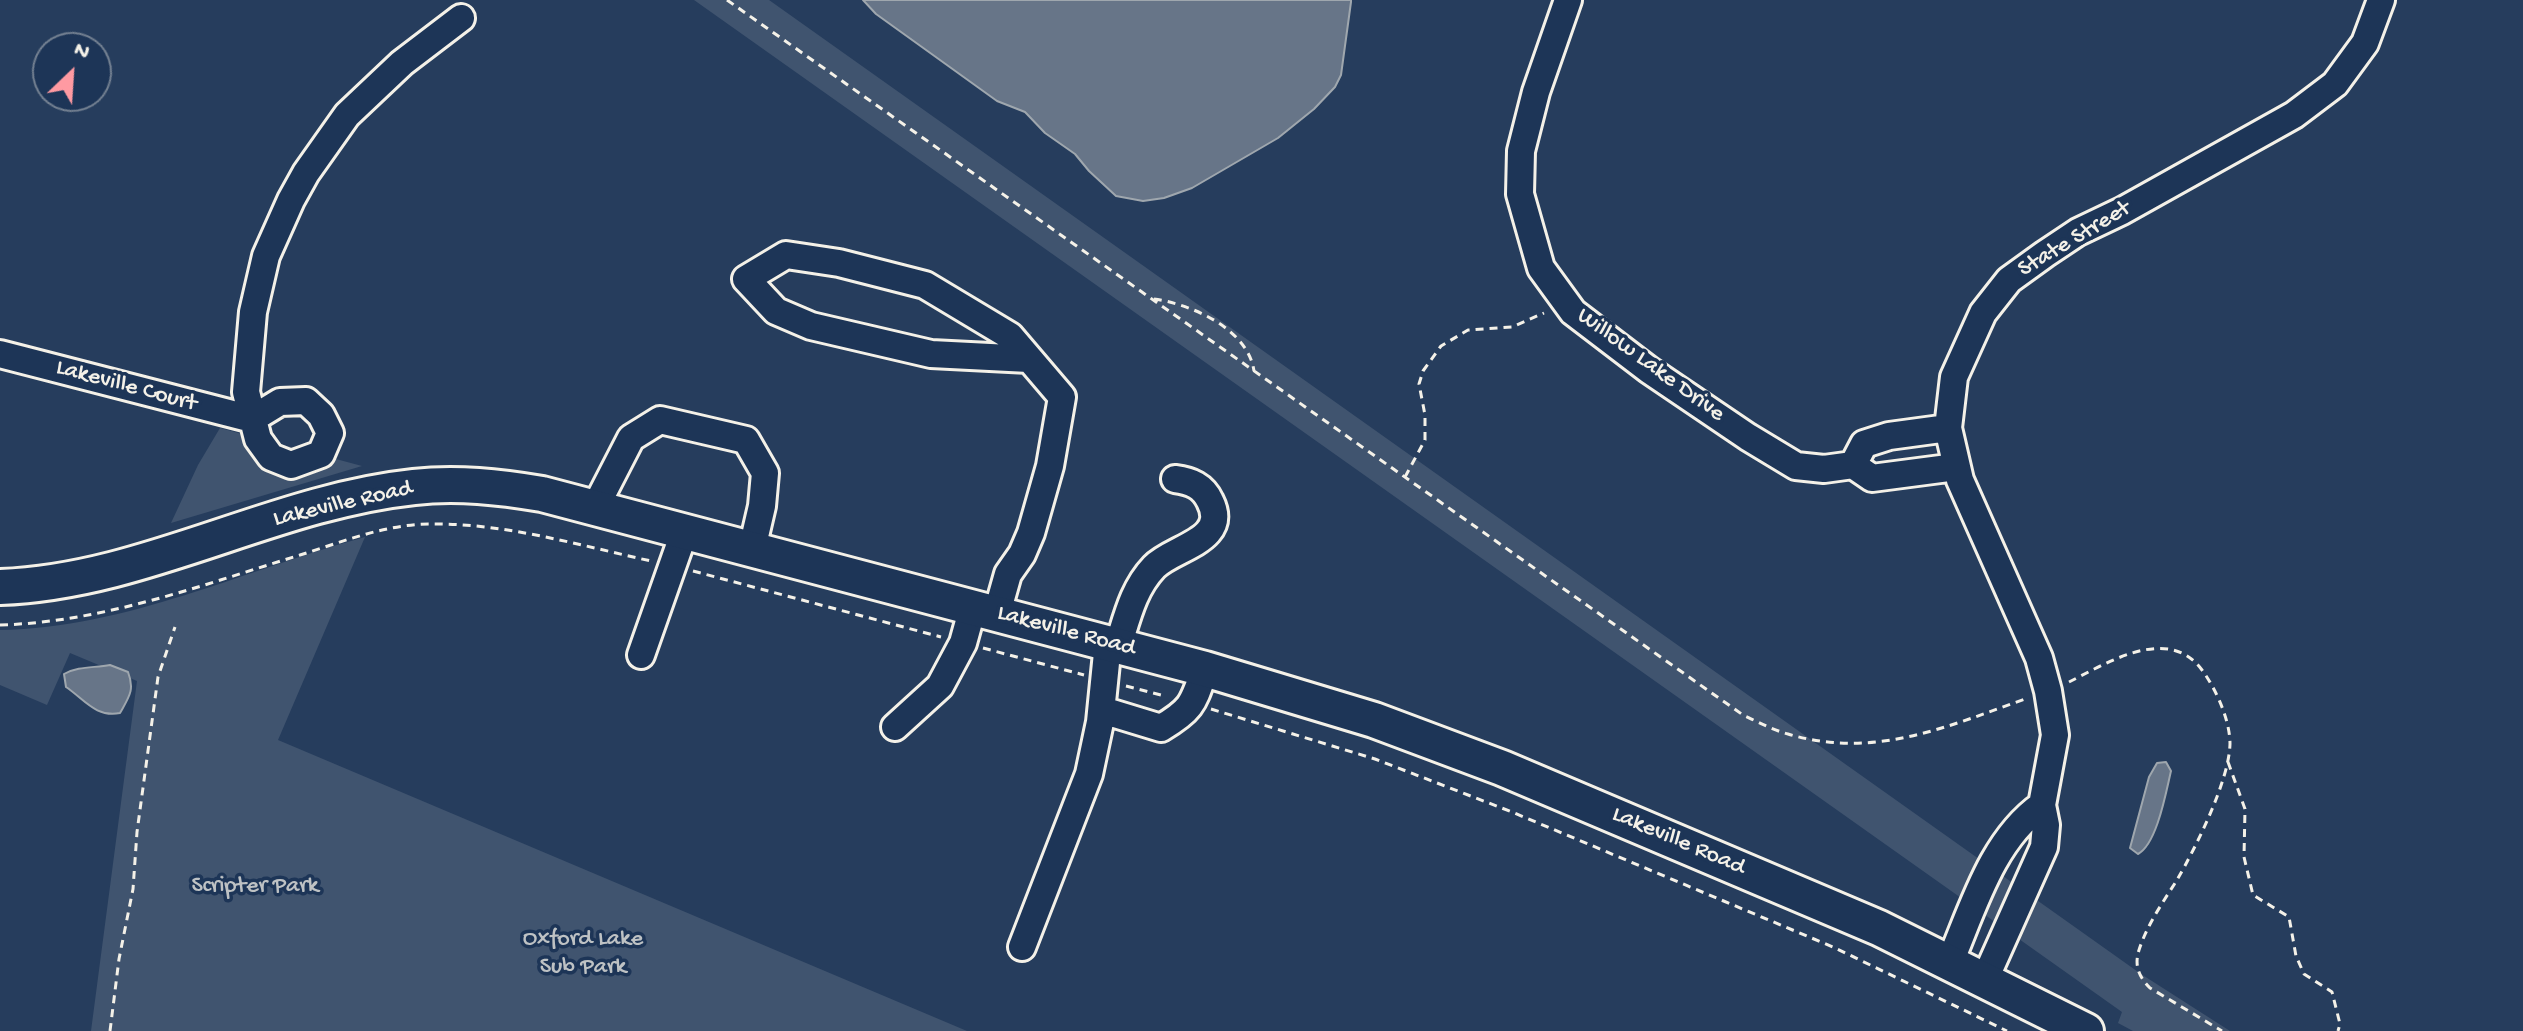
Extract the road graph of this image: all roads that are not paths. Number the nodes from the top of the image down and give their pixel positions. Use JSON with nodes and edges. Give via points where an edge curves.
{"nodes":[{"id":1,"x":1568,"y":0,"type":"edge"},
{"id":2,"x":2381,"y":0,"type":"edge"},
{"id":3,"x":461,"y":18,"type":"dead end"},
{"id":4,"x":0,"y":354,"type":"edge"},
{"id":5,"x":1029,"y":359,"type":"junction"},
{"id":6,"x":1948,"y":428,"type":"junction"},
{"id":7,"x":1853,"y":465,"type":"junction"},
{"id":8,"x":1956,"y":467,"type":"junction"},
{"id":9,"x":1175,"y":479,"type":"dead end"},
{"id":10,"x":596,"y":506,"type":"junction"},
{"id":11,"x":685,"y":530,"type":"junction"},
{"id":12,"x":752,"y":549,"type":"junction"},
{"id":13,"x":0,"y":587,"type":"edge"},
{"id":14,"x":985,"y":610,"type":"junction"},
{"id":15,"x":1113,"y":644,"type":"junction"},
{"id":16,"x":641,"y":655,"type":"dead end"},
{"id":17,"x":1205,"y":669,"type":"junction"},
{"id":18,"x":1102,"y":710,"type":"junction"},
{"id":19,"x":895,"y":727,"type":"dead end"},
{"id":20,"x":2042,"y":805,"type":"junction"},
{"id":21,"x":1022,"y":947,"type":"dead end"},
{"id":22,"x":1950,"y":962,"type":"junction"},
{"id":23,"x":1985,"y":979,"type":"junction"},
{"id":24,"x":2086,"y":1031,"type":"edge"}],
"edges":[{"from":1,"to":7,"type":"street","name":"Willow Lake Drive","via":[[1521,151],[1520,194],[1541,268],[1573,312],[1748,437],[1796,466]]},
{"from":2,"to":6,"type":"street","name":"State Street","via":[[2365,43],[2335,84],[2294,115],[2078,232],[2009,280],[1967,344],[1954,377]]},
{"from":3,"to":4,"type":"street","name":"Lakeville Court","via":[[364,97],[327,141],[291,200],[266,256],[253,312],[246,392],[252,419]]},
{"from":5,"to":5,"type":"street","via":[[1010,336],[925,285],[786,255],[746,279],[776,311],[811,326],[931,354]]},
{"from":5,"to":14,"type":"street","via":[[1062,397],[1050,466],[1022,554]]},
{"from":6,"to":7,"type":"street","via":[[1864,444]]},
{"from":6,"to":8,"type":"street","name":"State Street"},
{"from":7,"to":8,"type":"street","name":"Willow Lake Drive","via":[[1872,478]]},
{"from":8,"to":20,"type":"street","name":"State Street","via":[[2039,658],[2048,691],[2055,735]]},
{"from":9,"to":15,"type":"street","via":[[1199,486],[1208,497],[1214,510],[1210,531],[1152,569]]},
{"from":10,"to":11,"type":"main road","name":"Lakeville Road"},
{"from":10,"to":12,"type":"street","via":[[631,438],[660,420],[746,440],[765,473]]},
{"from":10,"to":13,"type":"main road","name":"Lakeville Road","via":[[482,486],[403,488],[336,502],[92,576]]},
{"from":11,"to":12,"type":"main road","name":"Lakeville Road"},
{"from":11,"to":16,"type":"street"},
{"from":12,"to":14,"type":"main road","name":"Lakeville Road"},
{"from":14,"to":15,"type":"main road","name":"Lakeville Road"},
{"from":14,"to":19,"type":"street","via":[[940,686]]},
{"from":15,"to":17,"type":"main road","name":"Lakeville Road"},
{"from":15,"to":18,"type":"street"},
{"from":17,"to":18,"type":"street","via":[[1193,704],[1161,728]]},
{"from":17,"to":22,"type":"main road","name":"Lakeville Road","via":[[1464,753]]},
{"from":18,"to":21,"type":"street","via":[[1089,774]]},
{"from":20,"to":22,"type":"street","via":[[2025,816],[1997,855]]},
{"from":20,"to":23,"type":"street","name":"State Street","via":[[2044,847]]},
{"from":22,"to":23,"type":"main road","name":"Lakeville Road"},
{"from":23,"to":24,"type":"main road","name":"Lakeville Road"}]}
